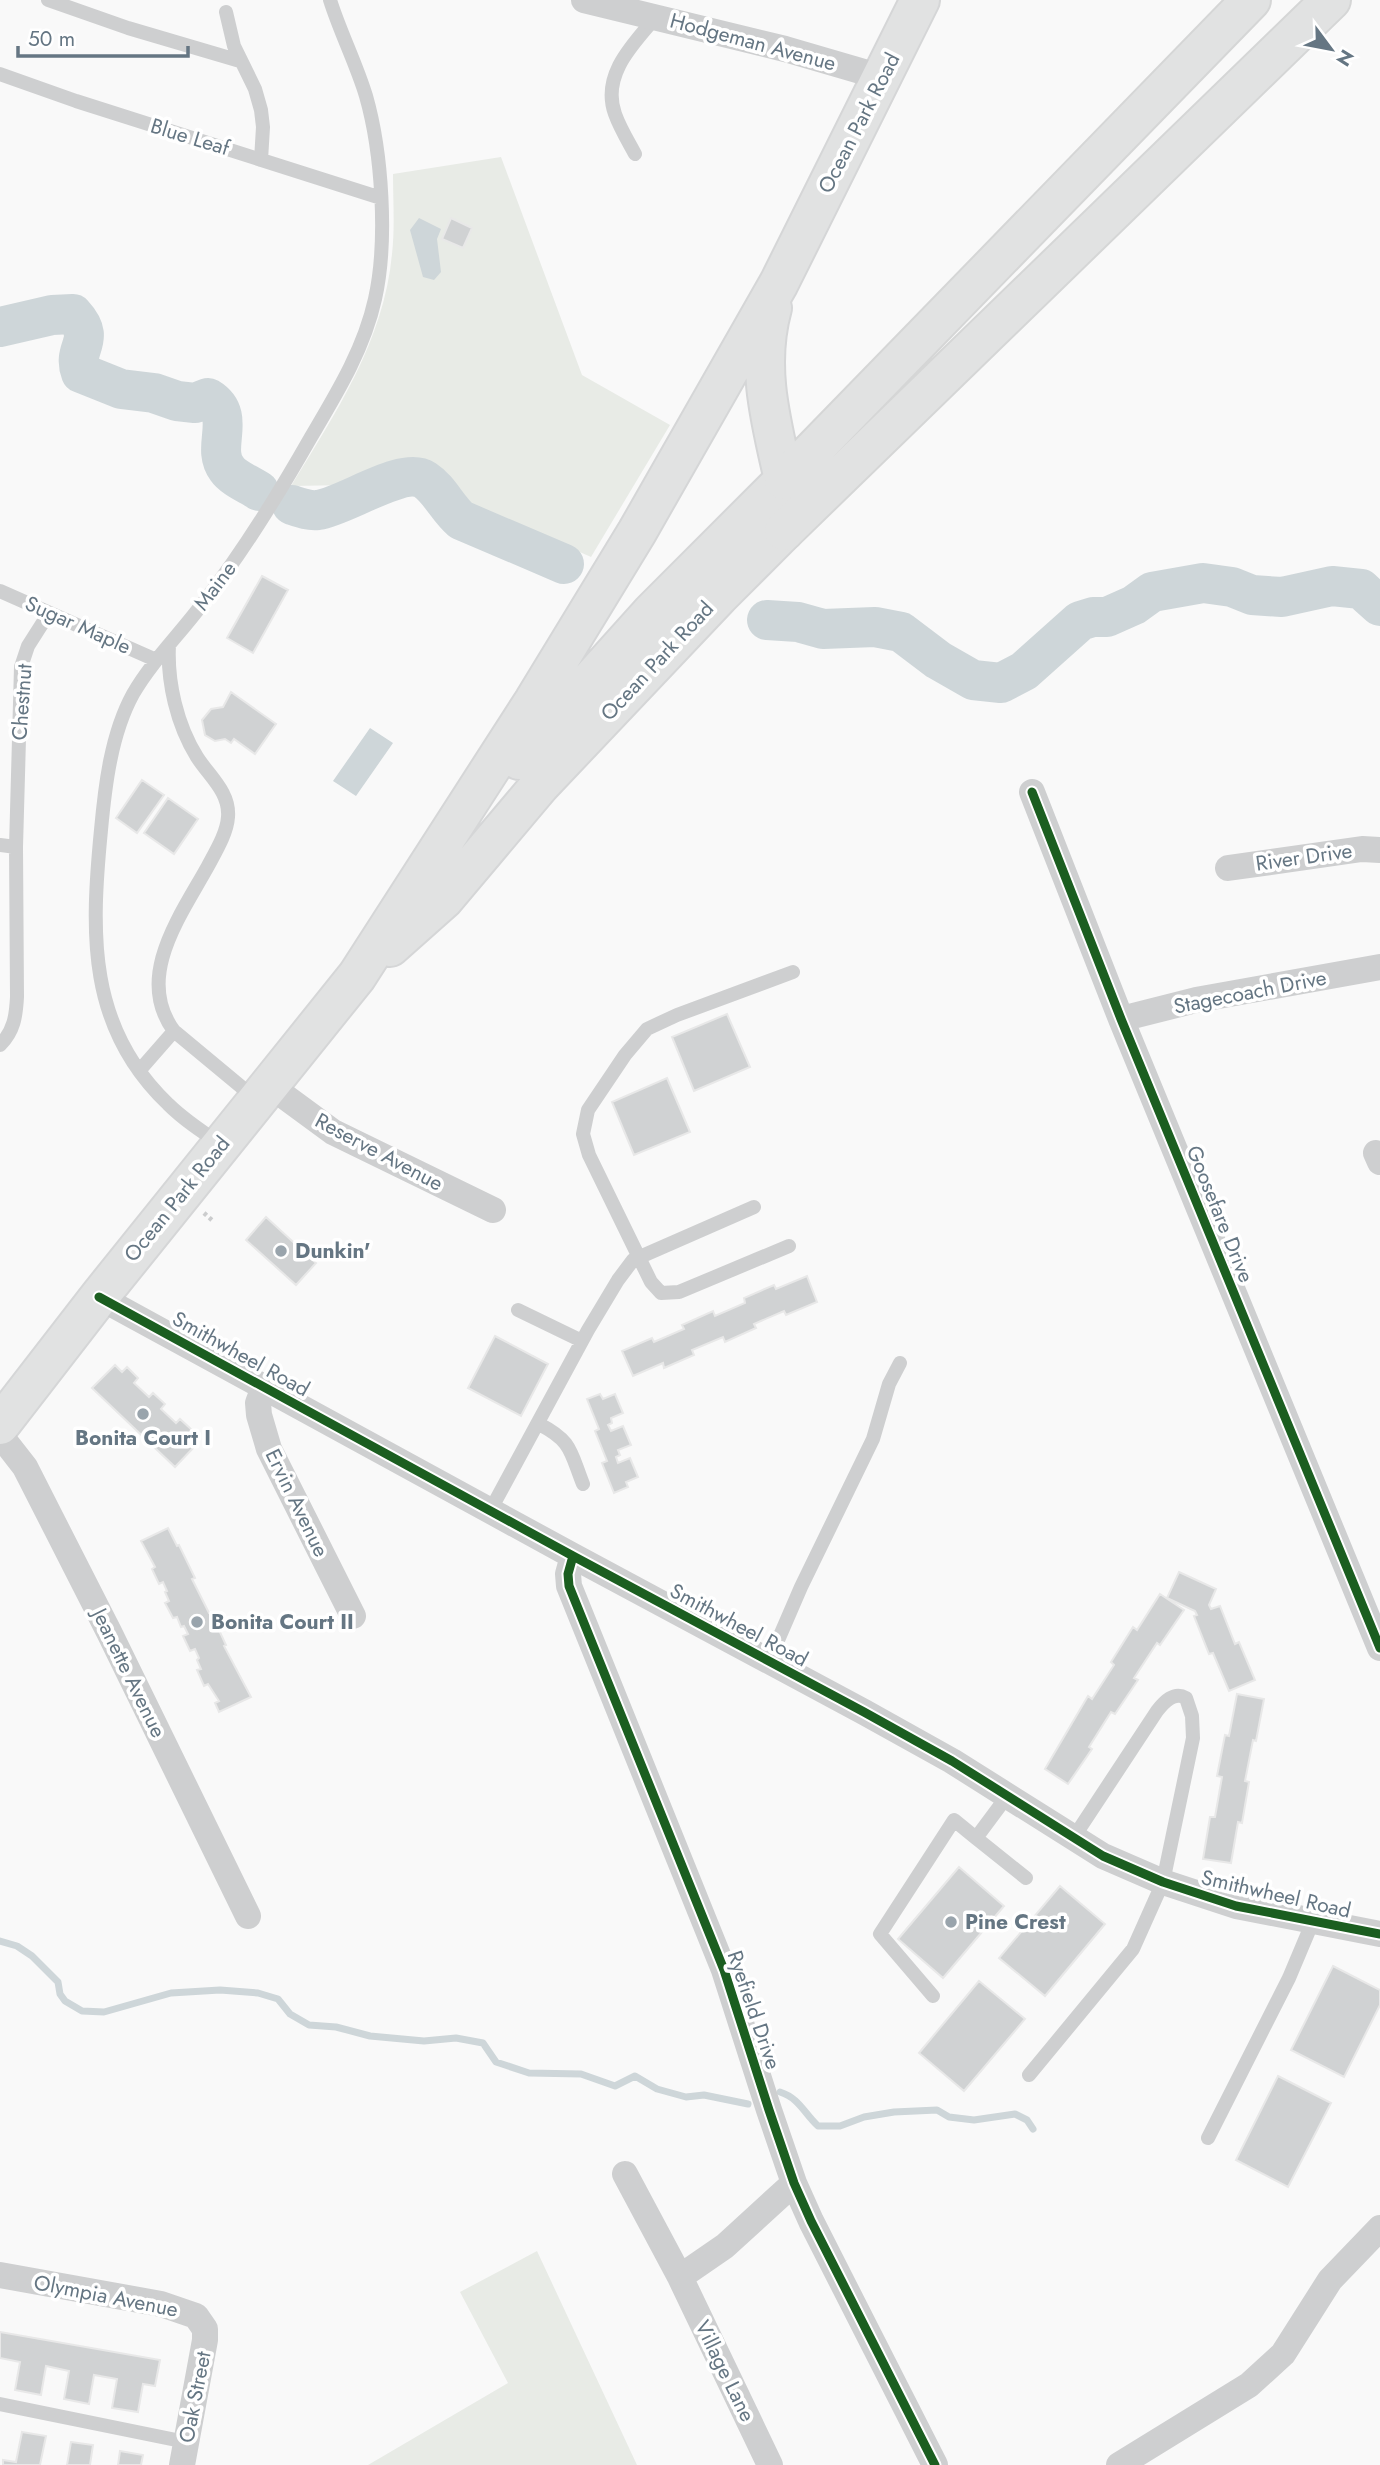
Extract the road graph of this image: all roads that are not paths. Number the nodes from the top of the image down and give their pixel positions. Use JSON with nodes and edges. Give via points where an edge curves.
{"nodes":[{"id":1,"x":48,"y":0,"type":"edge"},
{"id":2,"x":330,"y":0,"type":"edge"},
{"id":3,"x":584,"y":0,"type":"edge"},
{"id":4,"x":920,"y":0,"type":"edge"},
{"id":5,"x":1251,"y":0,"type":"edge"},
{"id":6,"x":1331,"y":0,"type":"edge"},
{"id":7,"x":226,"y":12,"type":"dead end"},
{"id":8,"x":656,"y":17,"type":"junction"},
{"id":9,"x":240,"y":61,"type":"junction"},
{"id":10,"x":0,"y":75,"type":"edge"},
{"id":11,"x":881,"y":77,"type":"junction"},
{"id":12,"x":635,"y":154,"type":"dead end"},
{"id":13,"x":261,"y":160,"type":"junction"},
{"id":14,"x":381,"y":198,"type":"junction"},
{"id":15,"x":779,"y":283,"type":"junction"},
{"id":16,"x":708,"y":409,"type":"junction"},
{"id":17,"x":770,"y":416,"type":"junction"},
{"id":18,"x":784,"y":480,"type":"junction"},
{"id":19,"x":784,"y":531,"type":"junction"},
{"id":20,"x":0,"y":591,"type":"edge"},
{"id":21,"x":49,"y":613,"type":"junction"},
{"id":22,"x":169,"y":645,"type":"junction"},
{"id":23,"x":156,"y":660,"type":"junction"},
{"id":24,"x":1032,"y":792,"type":"dead end"},
{"id":25,"x":0,"y":845,"type":"edge"},
{"id":26,"x":16,"y":847,"type":"junction"},
{"id":27,"x":1380,"y":850,"type":"edge"},
{"id":28,"x":1228,"y":868,"type":"dead end"},
{"id":29,"x":418,"y":879,"type":"junction"},
{"id":30,"x":1380,"y":967,"type":"edge"},
{"id":31,"x":793,"y":972,"type":"dead end"},
{"id":32,"x":357,"y":976,"type":"junction"},
{"id":33,"x":1121,"y":1019,"type":"junction"},
{"id":34,"x":174,"y":1031,"type":"junction"},
{"id":35,"x":0,"y":1045,"type":"edge"},
{"id":36,"x":139,"y":1071,"type":"junction"},
{"id":37,"x":264,"y":1093,"type":"junction"},
{"id":38,"x":222,"y":1145,"type":"junction"},
{"id":39,"x":754,"y":1207,"type":"dead end"},
{"id":40,"x":493,"y":1210,"type":"dead end"},
{"id":41,"x":789,"y":1246,"type":"dead end"},
{"id":42,"x":639,"y":1256,"type":"junction"},
{"id":43,"x":99,"y":1297,"type":"junction"},
{"id":44,"x":518,"y":1310,"type":"dead end"},
{"id":45,"x":582,"y":1341,"type":"junction"},
{"id":46,"x":900,"y":1363,"type":"dead end"},
{"id":47,"x":264,"y":1387,"type":"junction"},
{"id":48,"x":538,"y":1424,"type":"junction"},
{"id":49,"x":0,"y":1425,"type":"edge"},
{"id":50,"x":0,"y":1435,"type":"edge"},
{"id":51,"x":583,"y":1484,"type":"dead end"},
{"id":52,"x":489,"y":1511,"type":"junction"},
{"id":53,"x":573,"y":1556,"type":"junction"},
{"id":54,"x":353,"y":1616,"type":"dead end"},
{"id":55,"x":1380,"y":1648,"type":"edge"},
{"id":56,"x":769,"y":1661,"type":"junction"},
{"id":57,"x":1007,"y":1796,"type":"junction"},
{"id":58,"x":1074,"y":1837,"type":"junction"},
{"id":59,"x":976,"y":1838,"type":"junction"},
{"id":60,"x":1026,"y":1878,"type":"dead end"},
{"id":61,"x":1163,"y":1882,"type":"junction"},
{"id":62,"x":248,"y":1916,"type":"dead end"},
{"id":63,"x":1313,"y":1922,"type":"junction"},
{"id":64,"x":1380,"y":1934,"type":"edge"},
{"id":65,"x":933,"y":1996,"type":"dead end"},
{"id":66,"x":1029,"y":2075,"type":"dead end"},
{"id":67,"x":1208,"y":2138,"type":"dead end"},
{"id":68,"x":625,"y":2174,"type":"dead end"},
{"id":69,"x":794,"y":2183,"type":"junction"},
{"id":70,"x":1380,"y":2228,"type":"edge"},
{"id":71,"x":0,"y":2275,"type":"edge"},
{"id":72,"x":680,"y":2277,"type":"junction"},
{"id":73,"x":205,"y":2329,"type":"joint"},
{"id":74,"x":0,"y":2404,"type":"edge"},
{"id":75,"x":184,"y":2454,"type":"edge"},
{"id":76,"x":770,"y":2465,"type":"edge"},
{"id":77,"x":935,"y":2465,"type":"edge"},
{"id":78,"x":1119,"y":2465,"type":"edge"}],
"edges":[{"from":1,"to":9,"type":"lane"},
{"from":2,"to":14,"type":"lane","name":"Maine","via":[[367,98]]},
{"from":3,"to":8,"type":"street","name":"Hodgeman Avenue"},
{"from":4,"to":11,"type":"main road","name":"Ocean Park Road"},
{"from":5,"to":18,"type":"main road"},
{"from":6,"to":19,"type":"main road"},
{"from":7,"to":9,"type":"lane"},
{"from":8,"to":11,"type":"street","name":"Hodgeman Avenue"},
{"from":8,"to":12,"type":"lane","via":[[612,81],[610,100],[615,116]]},
{"from":9,"to":13,"type":"lane","via":[[261,110]]},
{"from":10,"to":13,"type":"lane","name":"Blue Leaf"},
{"from":11,"to":15,"type":"main road","name":"Ocean Park Road"},
{"from":13,"to":14,"type":"lane","name":"Blue Leaf"},
{"from":14,"to":22,"type":"lane","name":"Maine","via":[[379,277],[354,360],[259,525]]},
{"from":15,"to":16,"type":"main road","name":"Ocean Park Road"},
{"from":15,"to":17,"type":"main road","name":"Ocean Park Road","via":[[764,337]]},
{"from":16,"to":17,"type":"main road","via":[[734,404]]},
{"from":16,"to":29,"type":"main road","name":"Ocean Park Road","via":[[593,607]]},
{"from":17,"to":18,"type":"main road","name":"Ocean Park Road"},
{"from":18,"to":19,"type":"main road","name":"Ocean Park Road","via":[[790,508]]},
{"from":18,"to":29,"type":"main road","via":[[598,670]]},
{"from":19,"to":32,"type":"main road","name":"Ocean Park Road","via":[[540,785],[444,899]]},
{"from":20,"to":21,"type":"lane","name":"Sugar Maple"},
{"from":21,"to":23,"type":"lane","name":"Sugar Maple"},
{"from":21,"to":26,"type":"lane","name":"Chestnut","via":[[21,667]]},
{"from":22,"to":23,"type":"lane","name":"Maine"},
{"from":22,"to":34,"type":"lane","via":[[176,707],[196,756],[228,802],[228,818],[214,856],[162,956],[157,995]]},
{"from":23,"to":36,"type":"lane","name":"Maine","via":[[122,718],[108,779],[96,887],[99,978],[123,1045]]},
{"from":24,"to":33,"type":"street","name":"Goosefare Drive"},
{"from":25,"to":26,"type":"lane"},
{"from":26,"to":35,"type":"lane","name":"Chestnut","via":[[16,1016]]},
{"from":27,"to":28,"type":"street","name":"River Drive"},
{"from":29,"to":32,"type":"main road","name":"Ocean Park Road"},
{"from":30,"to":33,"type":"street","name":"Stagecoach Drive","via":[[1196,1000]]},
{"from":31,"to":42,"type":"lane","via":[[648,1029],[588,1110],[584,1145]]},
{"from":32,"to":37,"type":"main road","name":"Ocean Park Road"},
{"from":33,"to":55,"type":"street","name":"Goosefare Drive"},
{"from":34,"to":36,"type":"lane"},
{"from":34,"to":37,"type":"lane"},
{"from":36,"to":38,"type":"lane","name":"Maine","via":[[170,1106]]},
{"from":37,"to":38,"type":"main road","name":"Ocean Park Road"},
{"from":37,"to":40,"type":"street","name":"Reserve Avenue"},
{"from":38,"to":43,"type":"main road","name":"Ocean Park Road"},
{"from":39,"to":42,"type":"lane"},
{"from":41,"to":42,"type":"lane","via":[[669,1294],[656,1290]]},
{"from":42,"to":45,"type":"lane","via":[[618,1280]]},
{"from":43,"to":47,"type":"street","name":"Smithwheel Road"},
{"from":43,"to":49,"type":"main road","name":"Ocean Park Road"},
{"from":44,"to":45,"type":"lane"},
{"from":45,"to":48,"type":"lane"},
{"from":46,"to":56,"type":"lane","via":[[873,1438]]},
{"from":47,"to":52,"type":"street","name":"Smithwheel Road"},
{"from":47,"to":54,"type":"street","name":"Ervin Avenue","via":[[258,1403],[269,1449]]},
{"from":48,"to":51,"type":"lane","via":[[565,1440]]},
{"from":48,"to":52,"type":"lane"},
{"from":50,"to":62,"type":"street","name":"Jeanette Avenue","via":[[25,1467]]},
{"from":52,"to":53,"type":"street","name":"Smithwheel Road"},
{"from":53,"to":56,"type":"street","name":"Smithwheel Road"},
{"from":53,"to":69,"type":"street","name":"Ryefield Drive","via":[[569,1586],[723,1970]]},
{"from":56,"to":57,"type":"street","name":"Smithwheel Road"},
{"from":57,"to":58,"type":"street","name":"Smithwheel Road"},
{"from":57,"to":59,"type":"lane"},
{"from":58,"to":61,"type":"street","name":"Smithwheel Road","via":[[1103,1856]]},
{"from":58,"to":61,"type":"lane","via":[[1157,1711],[1165,1701],[1181,1695],[1188,1704],[1193,1738]]},
{"from":59,"to":60,"type":"lane"},
{"from":59,"to":65,"type":"lane","via":[[954,1820],[880,1934]]},
{"from":61,"to":63,"type":"street","name":"Smithwheel Road","via":[[1236,1906]]},
{"from":61,"to":66,"type":"lane","via":[[1133,1949]]},
{"from":63,"to":64,"type":"street","name":"Smithwheel Road"},
{"from":63,"to":67,"type":"lane"},
{"from":68,"to":72,"type":"street","name":"Village Lane"},
{"from":69,"to":72,"type":"street","via":[[724,2246]]},
{"from":69,"to":77,"type":"street","name":"Ryefield Drive"},
{"from":70,"to":78,"type":"street","via":[[1330,2280],[1289,2345],[1264,2372]]},
{"from":71,"to":73,"type":"street","name":"Olympia Avenue","via":[[173,2307],[196,2316]]},
{"from":72,"to":76,"type":"street","name":"Village Lane"},
{"from":73,"to":75,"type":"street","name":"Oak Street"},
{"from":74,"to":75,"type":"lane"}]}
